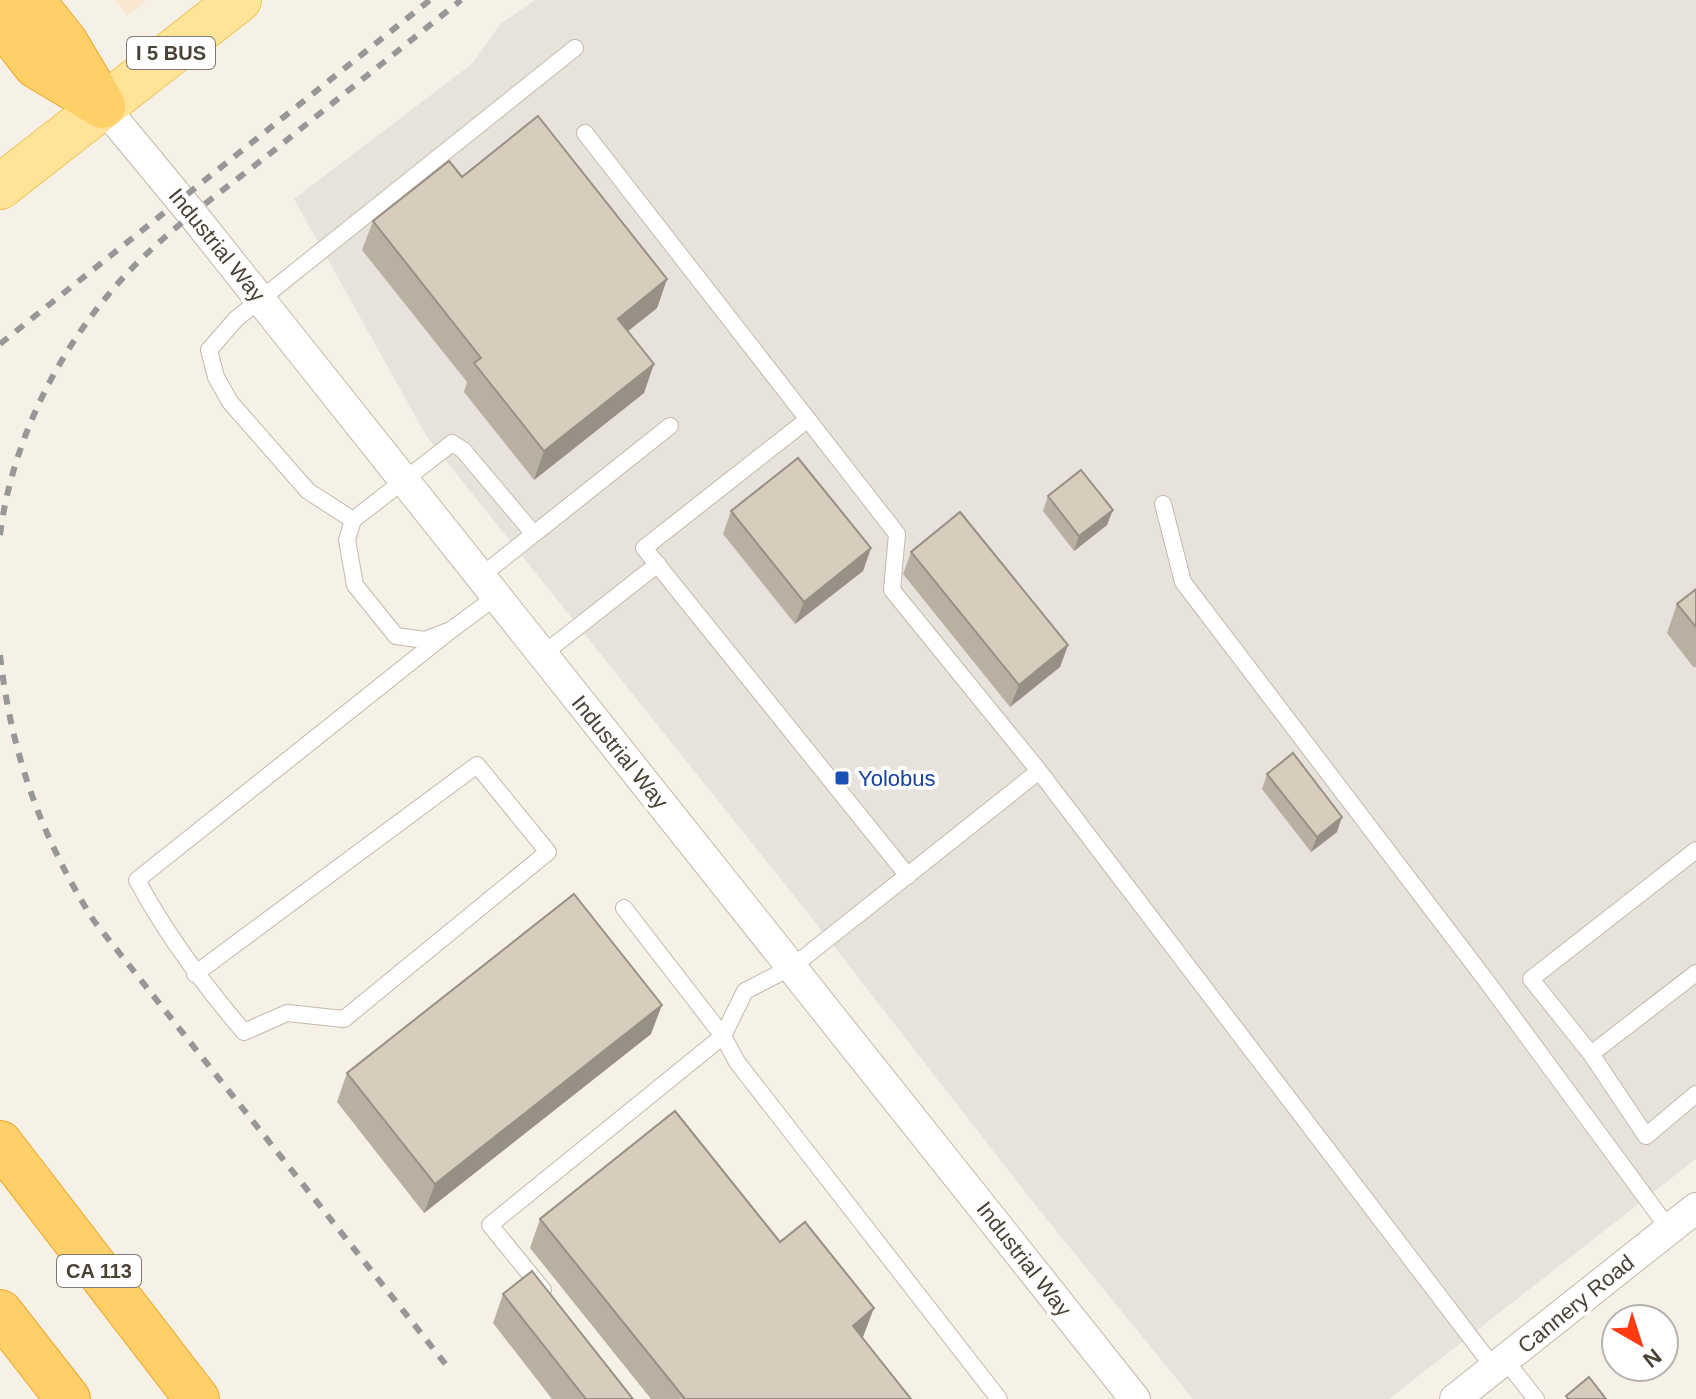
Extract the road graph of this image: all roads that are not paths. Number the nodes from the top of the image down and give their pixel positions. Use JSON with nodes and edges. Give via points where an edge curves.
{"nodes":[{"id":1,"x":32,"y":0,"type":"edge"},
{"id":2,"x":239,"y":0,"type":"edge"},
{"id":3,"x":0,"y":20,"type":"edge"},
{"id":4,"x":575,"y":48,"type":"dead end"},
{"id":5,"x":103,"y":106,"type":"junction"},
{"id":6,"x":585,"y":133,"type":"dead end"},
{"id":7,"x":2,"y":181,"type":"edge"},
{"id":8,"x":262,"y":301,"type":"junction"},
{"id":9,"x":807,"y":420,"type":"junction"},
{"id":10,"x":670,"y":426,"type":"dead end"},
{"id":11,"x":403,"y":479,"type":"junction"},
{"id":12,"x":1163,"y":504,"type":"dead end"},
{"id":13,"x":353,"y":520,"type":"junction"},
{"id":14,"x":533,"y":533,"type":"junction"},
{"id":15,"x":658,"y":564,"type":"junction"},
{"id":16,"x":489,"y":586,"type":"junction"},
{"id":17,"x":451,"y":630,"type":"junction"},
{"id":18,"x":543,"y":654,"type":"junction"},
{"id":19,"x":1039,"y":771,"type":"junction"},
{"id":20,"x":1696,"y":850,"type":"edge"},
{"id":21,"x":908,"y":876,"type":"junction"},
{"id":22,"x":624,"y":908,"type":"dead end"},
{"id":23,"x":792,"y":967,"type":"junction"},
{"id":24,"x":1696,"y":973,"type":"edge"},
{"id":25,"x":195,"y":974,"type":"junction"},
{"id":26,"x":723,"y":1036,"type":"junction"},
{"id":27,"x":1591,"y":1054,"type":"junction"},
{"id":28,"x":1696,"y":1094,"type":"edge"},
{"id":29,"x":0,"y":1143,"type":"edge"},
{"id":30,"x":1696,"y":1208,"type":"edge"},
{"id":31,"x":1669,"y":1229,"type":"junction"},
{"id":32,"x":551,"y":1301,"type":"edge"},
{"id":33,"x":0,"y":1312,"type":"edge"},
{"id":34,"x":1500,"y":1364,"type":"junction"},
{"id":35,"x":68,"y":1399,"type":"edge"},
{"id":36,"x":197,"y":1399,"type":"edge"},
{"id":37,"x":999,"y":1399,"type":"edge"},
{"id":38,"x":1135,"y":1399,"type":"edge"},
{"id":39,"x":1455,"y":1399,"type":"edge"},
{"id":40,"x":1536,"y":1399,"type":"edge"}],
"edges":[{"from":1,"to":5,"type":"highway","via":[[66,43]]},
{"from":2,"to":5,"type":"main road","number":"I 5 BUS"},
{"from":3,"to":5,"type":"highway","via":[[36,66]]},
{"from":4,"to":8,"type":"lane"},
{"from":5,"to":7,"type":"main road","number":"I 5 BUS"},
{"from":5,"to":8,"type":"street","name":"Industrial Way"},
{"from":6,"to":9,"type":"lane"},
{"from":8,"to":11,"type":"street","name":"Industrial Way"},
{"from":8,"to":13,"type":"lane","via":[[236,319],[209,350],[216,377],[230,402],[308,491]]},
{"from":9,"to":15,"type":"lane","via":[[644,548]]},
{"from":9,"to":19,"type":"lane","via":[[897,534],[892,590]]},
{"from":10,"to":14,"type":"lane"},
{"from":11,"to":13,"type":"lane"},
{"from":11,"to":14,"type":"lane","via":[[452,443]]},
{"from":11,"to":16,"type":"street","name":"Industrial Way"},
{"from":12,"to":31,"type":"lane","via":[[1183,582]]},
{"from":13,"to":17,"type":"lane","via":[[347,540],[355,585],[396,636],[425,640]]},
{"from":14,"to":16,"type":"lane"},
{"from":15,"to":18,"type":"lane"},
{"from":15,"to":21,"type":"lane"},
{"from":16,"to":17,"type":"lane"},
{"from":16,"to":18,"type":"street","name":"Industrial Way"},
{"from":17,"to":25,"type":"lane","via":[[137,880]]},
{"from":18,"to":23,"type":"street","name":"Industrial Way"},
{"from":19,"to":21,"type":"lane"},
{"from":19,"to":34,"type":"lane"},
{"from":20,"to":27,"type":"lane","via":[[1531,979]]},
{"from":21,"to":23,"type":"lane"},
{"from":22,"to":26,"type":"lane"},
{"from":23,"to":26,"type":"lane","via":[[745,991]]},
{"from":23,"to":38,"type":"street","name":"Industrial Way"},
{"from":24,"to":27,"type":"lane"},
{"from":25,"to":25,"type":"lane","via":[[244,1032],[287,1013],[344,1019],[548,852],[477,765]]},
{"from":26,"to":32,"type":"lane","via":[[490,1225]]},
{"from":26,"to":37,"type":"lane"},
{"from":27,"to":28,"type":"lane","via":[[1646,1136]]},
{"from":29,"to":36,"type":"highway","number":"CA 113"},
{"from":30,"to":31,"type":"street","name":"Cannery Road"},
{"from":31,"to":34,"type":"street","name":"Cannery Road"},
{"from":33,"to":35,"type":"highway"},
{"from":34,"to":39,"type":"street","name":"Cannery Road"},
{"from":34,"to":40,"type":"lane"}]}
